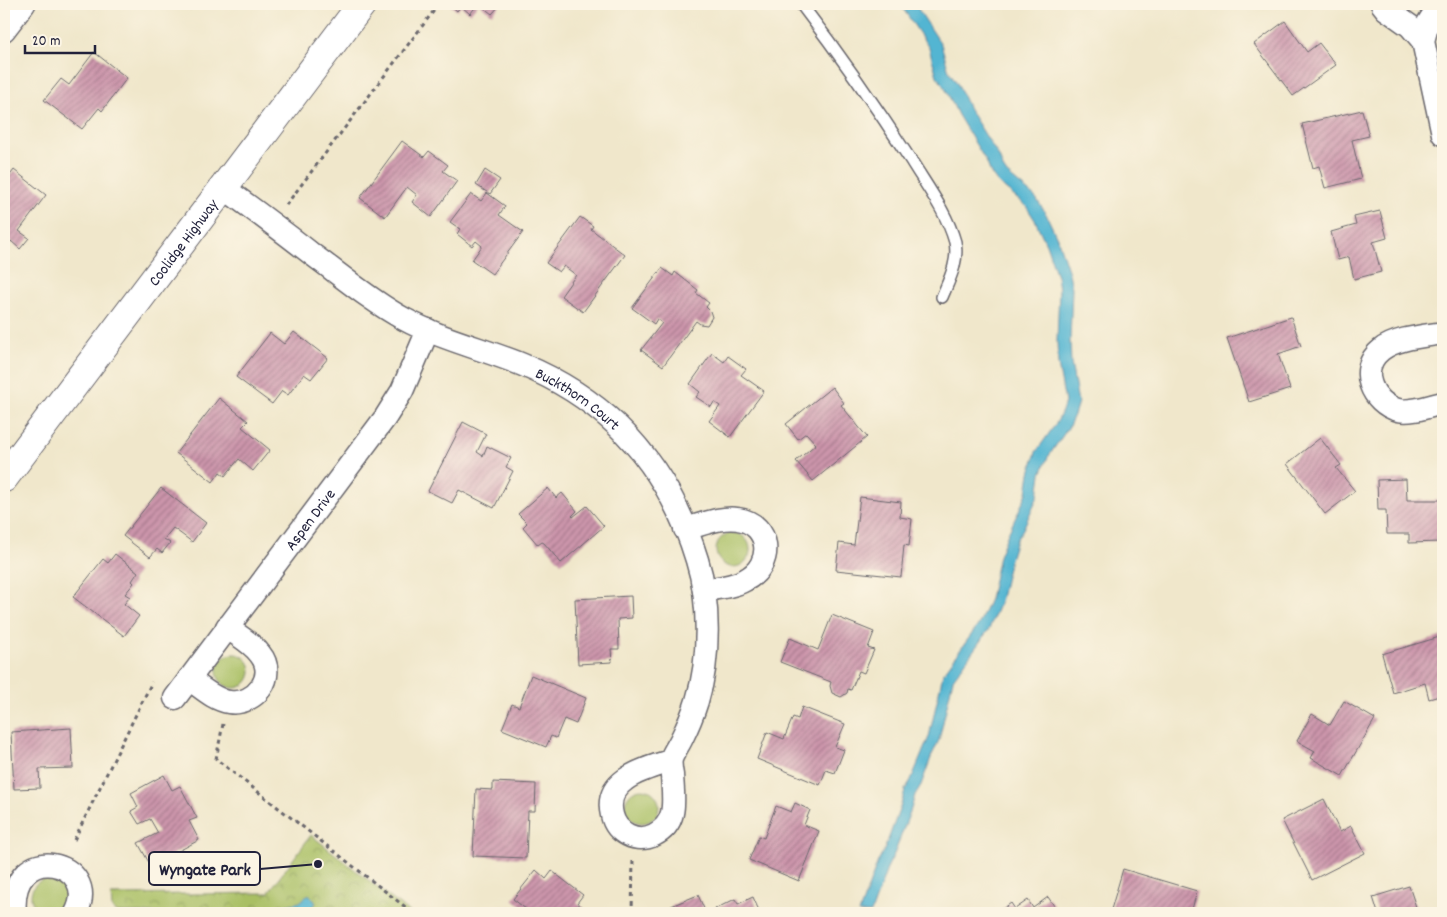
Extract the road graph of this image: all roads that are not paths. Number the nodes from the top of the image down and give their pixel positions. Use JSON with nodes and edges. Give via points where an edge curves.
{"nodes":[{"id":1,"x":24,"y":4,"type":"edge"},
{"id":2,"x":362,"y":4,"type":"edge"},
{"id":3,"x":801,"y":4,"type":"edge"},
{"id":4,"x":1382,"y":4,"type":"edge"},
{"id":5,"x":1440,"y":4,"type":"edge"},
{"id":6,"x":4,"y":30,"type":"edge"},
{"id":7,"x":1423,"y":41,"type":"junction"},
{"id":8,"x":1443,"y":134,"type":"edge"},
{"id":9,"x":224,"y":188,"type":"junction"},
{"id":10,"x":942,"y":297,"type":"dead end"},
{"id":11,"x":428,"y":330,"type":"junction"},
{"id":12,"x":1443,"y":333,"type":"edge"},
{"id":13,"x":1443,"y":403,"type":"edge"},
{"id":14,"x":4,"y":478,"type":"edge"},
{"id":15,"x":685,"y":529,"type":"junction"},
{"id":16,"x":704,"y":590,"type":"junction"},
{"id":17,"x":227,"y":628,"type":"junction"},
{"id":18,"x":189,"y":679,"type":"junction"},
{"id":19,"x":175,"y":698,"type":"dead end"},
{"id":20,"x":670,"y":761,"type":"dead end"},
{"id":21,"x":15,"y":913,"type":"edge"},
{"id":22,"x":76,"y":913,"type":"edge"}],
"edges":[{"from":1,"to":6,"type":"street"},
{"from":2,"to":9,"type":"street","name":"Coolidge Highway"},
{"from":3,"to":10,"type":"lane","via":[[944,212],[955,244],[954,268]]},
{"from":4,"to":7,"type":"street"},
{"from":5,"to":7,"type":"street","via":[[1428,23]]},
{"from":7,"to":8,"type":"street"},
{"from":9,"to":11,"type":"street","name":"Buckthorn Court","via":[[361,292]]},
{"from":9,"to":14,"type":"street","name":"Coolidge Highway"},
{"from":11,"to":15,"type":"street","name":"Buckthorn Court","via":[[548,377],[591,404],[636,445],[670,493]]},
{"from":11,"to":17,"type":"street","name":"Aspen Drive","via":[[402,390],[385,418]]},
{"from":12,"to":13,"type":"street","via":[[1402,341],[1380,351],[1373,359],[1369,380],[1378,399],[1398,410],[1411,411]]},
{"from":15,"to":16,"type":"street","name":"Buckthorn Court"},
{"from":15,"to":16,"type":"street","via":[[727,518],[738,519],[749,522],[765,541],[762,565],[755,573],[730,585]]},
{"from":16,"to":20,"type":"street","name":"Buckthorn Court","via":[[707,637],[704,672],[697,702]]},
{"from":17,"to":18,"type":"street","name":"Aspen Drive"},
{"from":17,"to":18,"type":"street","via":[[254,647],[266,663],[266,676],[260,690],[248,700],[228,702]]},
{"from":18,"to":19,"type":"street","name":"Aspen Drive"},
{"from":21,"to":22,"type":"street","via":[[19,882],[26,873],[45,864],[64,868],[74,877],[81,897]]}]}
